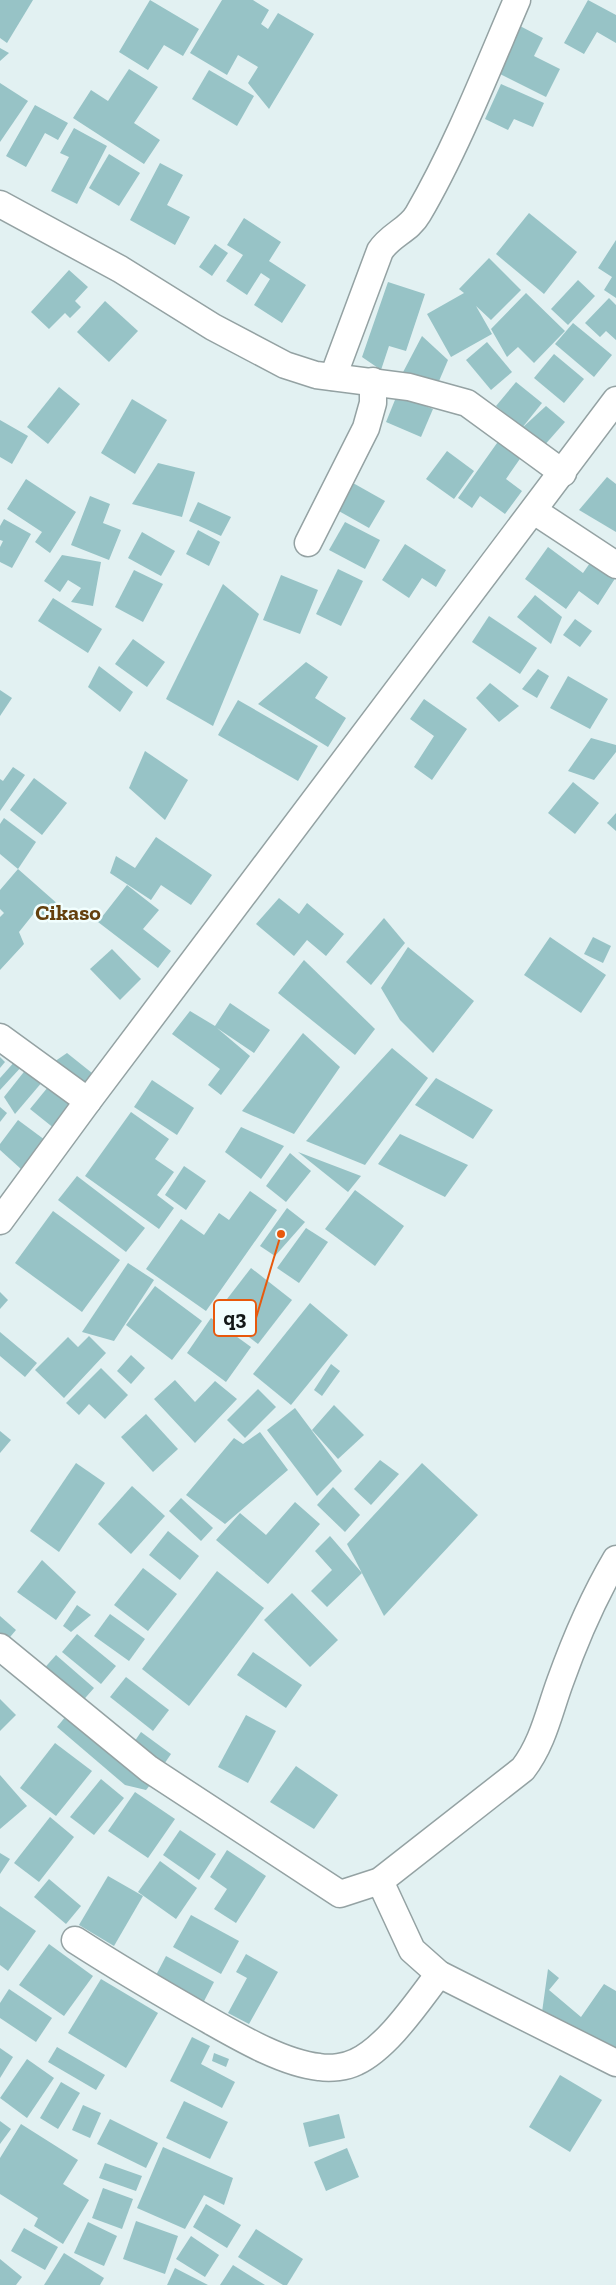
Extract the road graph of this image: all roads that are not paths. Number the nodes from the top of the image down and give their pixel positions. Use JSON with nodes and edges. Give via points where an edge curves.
{"nodes":[{"id":1,"x":517,"y":0,"type":"edge"},
{"id":2,"x":0,"y":204,"type":"edge"},
{"id":3,"x":333,"y":377,"type":"junction"},
{"id":4,"x":373,"y":381,"type":"junction"},
{"id":5,"x":616,"y":400,"type":"edge"},
{"id":6,"x":563,"y":473,"type":"junction"},
{"id":7,"x":534,"y":510,"type":"junction"},
{"id":8,"x":308,"y":543,"type":"dead end"},
{"id":9,"x":616,"y":564,"type":"edge"},
{"id":10,"x":0,"y":1037,"type":"edge"},
{"id":11,"x":88,"y":1101,"type":"junction"},
{"id":12,"x":0,"y":1221,"type":"edge"},
{"id":13,"x":616,"y":1560,"type":"edge"},
{"id":14,"x":0,"y":1647,"type":"edge"},
{"id":15,"x":380,"y":1881,"type":"junction"},
{"id":16,"x":75,"y":1940,"type":"dead end"},
{"id":17,"x":439,"y":1974,"type":"junction"},
{"id":18,"x":616,"y":2063,"type":"edge"}],
"edges":[{"from":1,"to":3,"type":"street","via":[[418,215],[380,251]]},
{"from":2,"to":3,"type":"street","via":[[120,270],[254,350],[285,365]]},
{"from":3,"to":4,"type":"street"},
{"from":4,"to":6,"type":"street","via":[[467,402]]},
{"from":4,"to":8,"type":"street","via":[[373,403],[366,428]]},
{"from":5,"to":6,"type":"street"},
{"from":6,"to":7,"type":"street"},
{"from":7,"to":9,"type":"street"},
{"from":7,"to":11,"type":"street"},
{"from":10,"to":11,"type":"street"},
{"from":11,"to":12,"type":"street"},
{"from":13,"to":15,"type":"street","via":[[594,1600],[531,1759],[523,1769]]},
{"from":14,"to":15,"type":"street","via":[[149,1769],[313,1878],[340,1894]]},
{"from":15,"to":17,"type":"street","via":[[412,1950]]},
{"from":16,"to":17,"type":"street","via":[[253,2045],[319,2067],[357,2062],[380,2045],[401,2024]]},
{"from":17,"to":18,"type":"street"}]}
